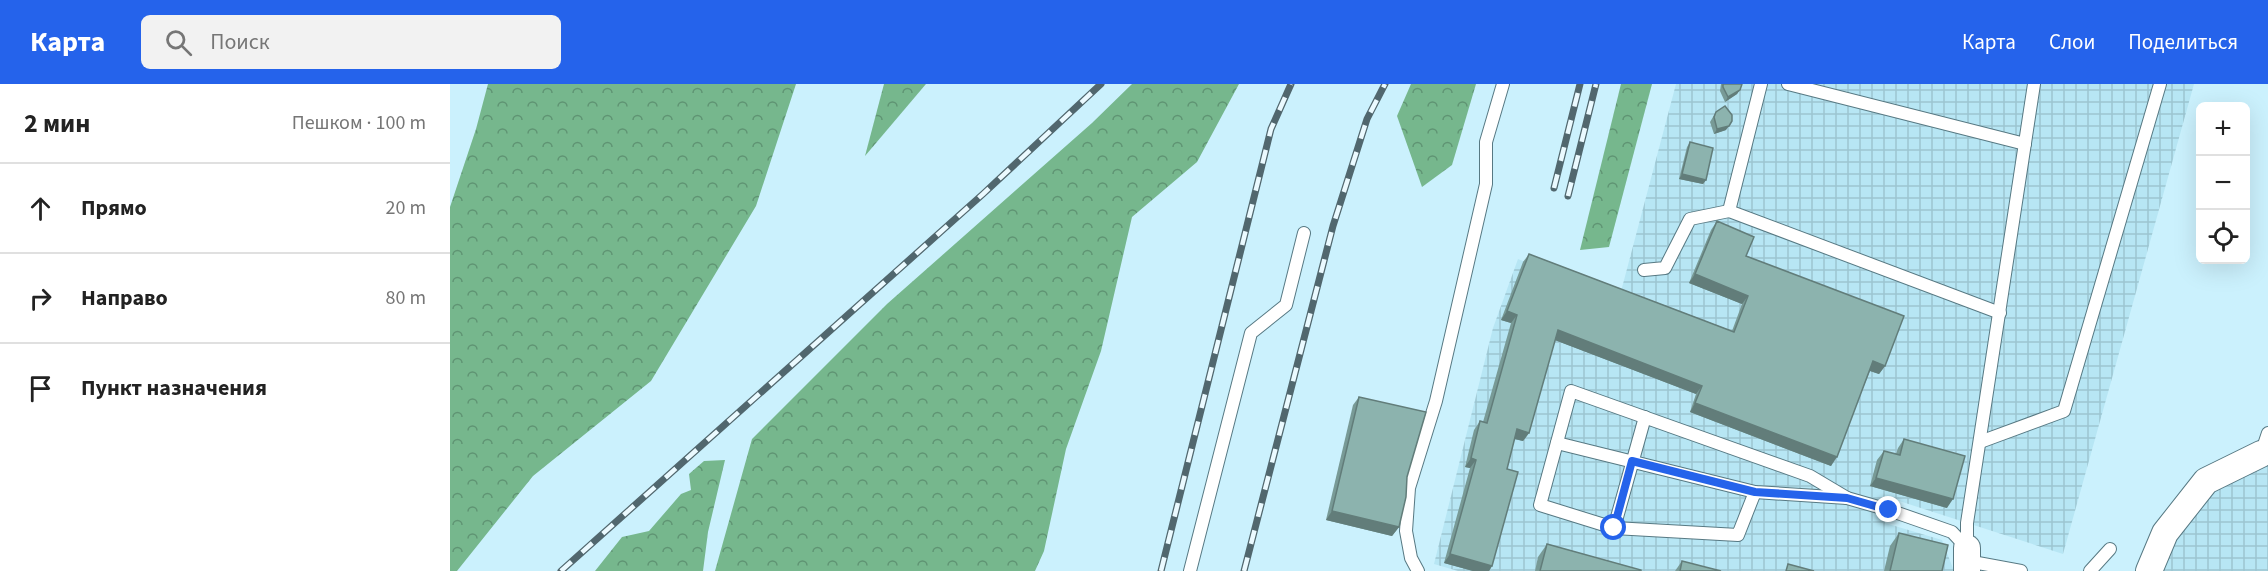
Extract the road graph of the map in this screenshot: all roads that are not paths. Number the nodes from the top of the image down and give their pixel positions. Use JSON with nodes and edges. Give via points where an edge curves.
{"nodes":[{"id":1,"x":1503,"y":84,"type":"edge"},
{"id":2,"x":1761,"y":84,"type":"edge"},
{"id":3,"x":1788,"y":84,"type":"edge"},
{"id":4,"x":2034,"y":84,"type":"edge"},
{"id":5,"x":2160,"y":84,"type":"edge"},
{"id":6,"x":2025,"y":144,"type":"junction"},
{"id":7,"x":1729,"y":211,"type":"junction"},
{"id":8,"x":1304,"y":232,"type":"dead end"},
{"id":9,"x":1644,"y":270,"type":"dead end"},
{"id":10,"x":2000,"y":313,"type":"junction"},
{"id":11,"x":1645,"y":417,"type":"junction"},
{"id":12,"x":1557,"y":442,"type":"junction"},
{"id":13,"x":1980,"y":442,"type":"junction"},
{"id":14,"x":2266,"y":449,"type":"edge"},
{"id":15,"x":1632,"y":461,"type":"junction"},
{"id":16,"x":1755,"y":492,"type":"junction"},
{"id":17,"x":1847,"y":498,"type":"junction"},
{"id":18,"x":1614,"y":528,"type":"junction"},
{"id":19,"x":2110,"y":549,"type":"dead end"},
{"id":20,"x":1967,"y":560,"type":"edge"},
{"id":21,"x":1190,"y":571,"type":"edge"},
{"id":22,"x":1418,"y":571,"type":"edge"},
{"id":23,"x":2021,"y":571,"type":"edge"},
{"id":24,"x":2090,"y":571,"type":"edge"},
{"id":25,"x":2149,"y":571,"type":"edge"}],
"edges":[{"from":1,"to":22,"type":"lane","via":[[1486,142],[1486,184],[1436,401],[1409,488],[1406,531]]},
{"from":2,"to":7,"type":"lane"},
{"from":3,"to":6,"type":"lane"},
{"from":4,"to":6,"type":"lane"},
{"from":5,"to":13,"type":"lane","via":[[2064,411]]},
{"from":6,"to":10,"type":"lane"},
{"from":7,"to":9,"type":"lane","via":[[1690,219],[1665,268]]},
{"from":7,"to":10,"type":"lane"},
{"from":8,"to":21,"type":"lane","via":[[1286,305],[1251,333]]},
{"from":10,"to":13,"type":"lane"},
{"from":11,"to":12,"type":"lane","via":[[1571,391]]},
{"from":11,"to":15,"type":"lane"},
{"from":11,"to":17,"type":"lane","via":[[1810,476]]},
{"from":12,"to":15,"type":"lane"},
{"from":12,"to":18,"type":"lane","via":[[1540,505]]},
{"from":13,"to":20,"type":"lane","via":[[1967,523]]},
{"from":14,"to":25,"type":"street","via":[[2206,481],[2165,533]]},
{"from":15,"to":16,"type":"lane"},
{"from":15,"to":18,"type":"lane"},
{"from":16,"to":17,"type":"lane"},
{"from":16,"to":18,"type":"lane","via":[[1738,535]]},
{"from":17,"to":20,"type":"lane","via":[[1952,532]]},
{"from":19,"to":24,"type":"lane"},
{"from":20,"to":23,"type":"lane"}]}
